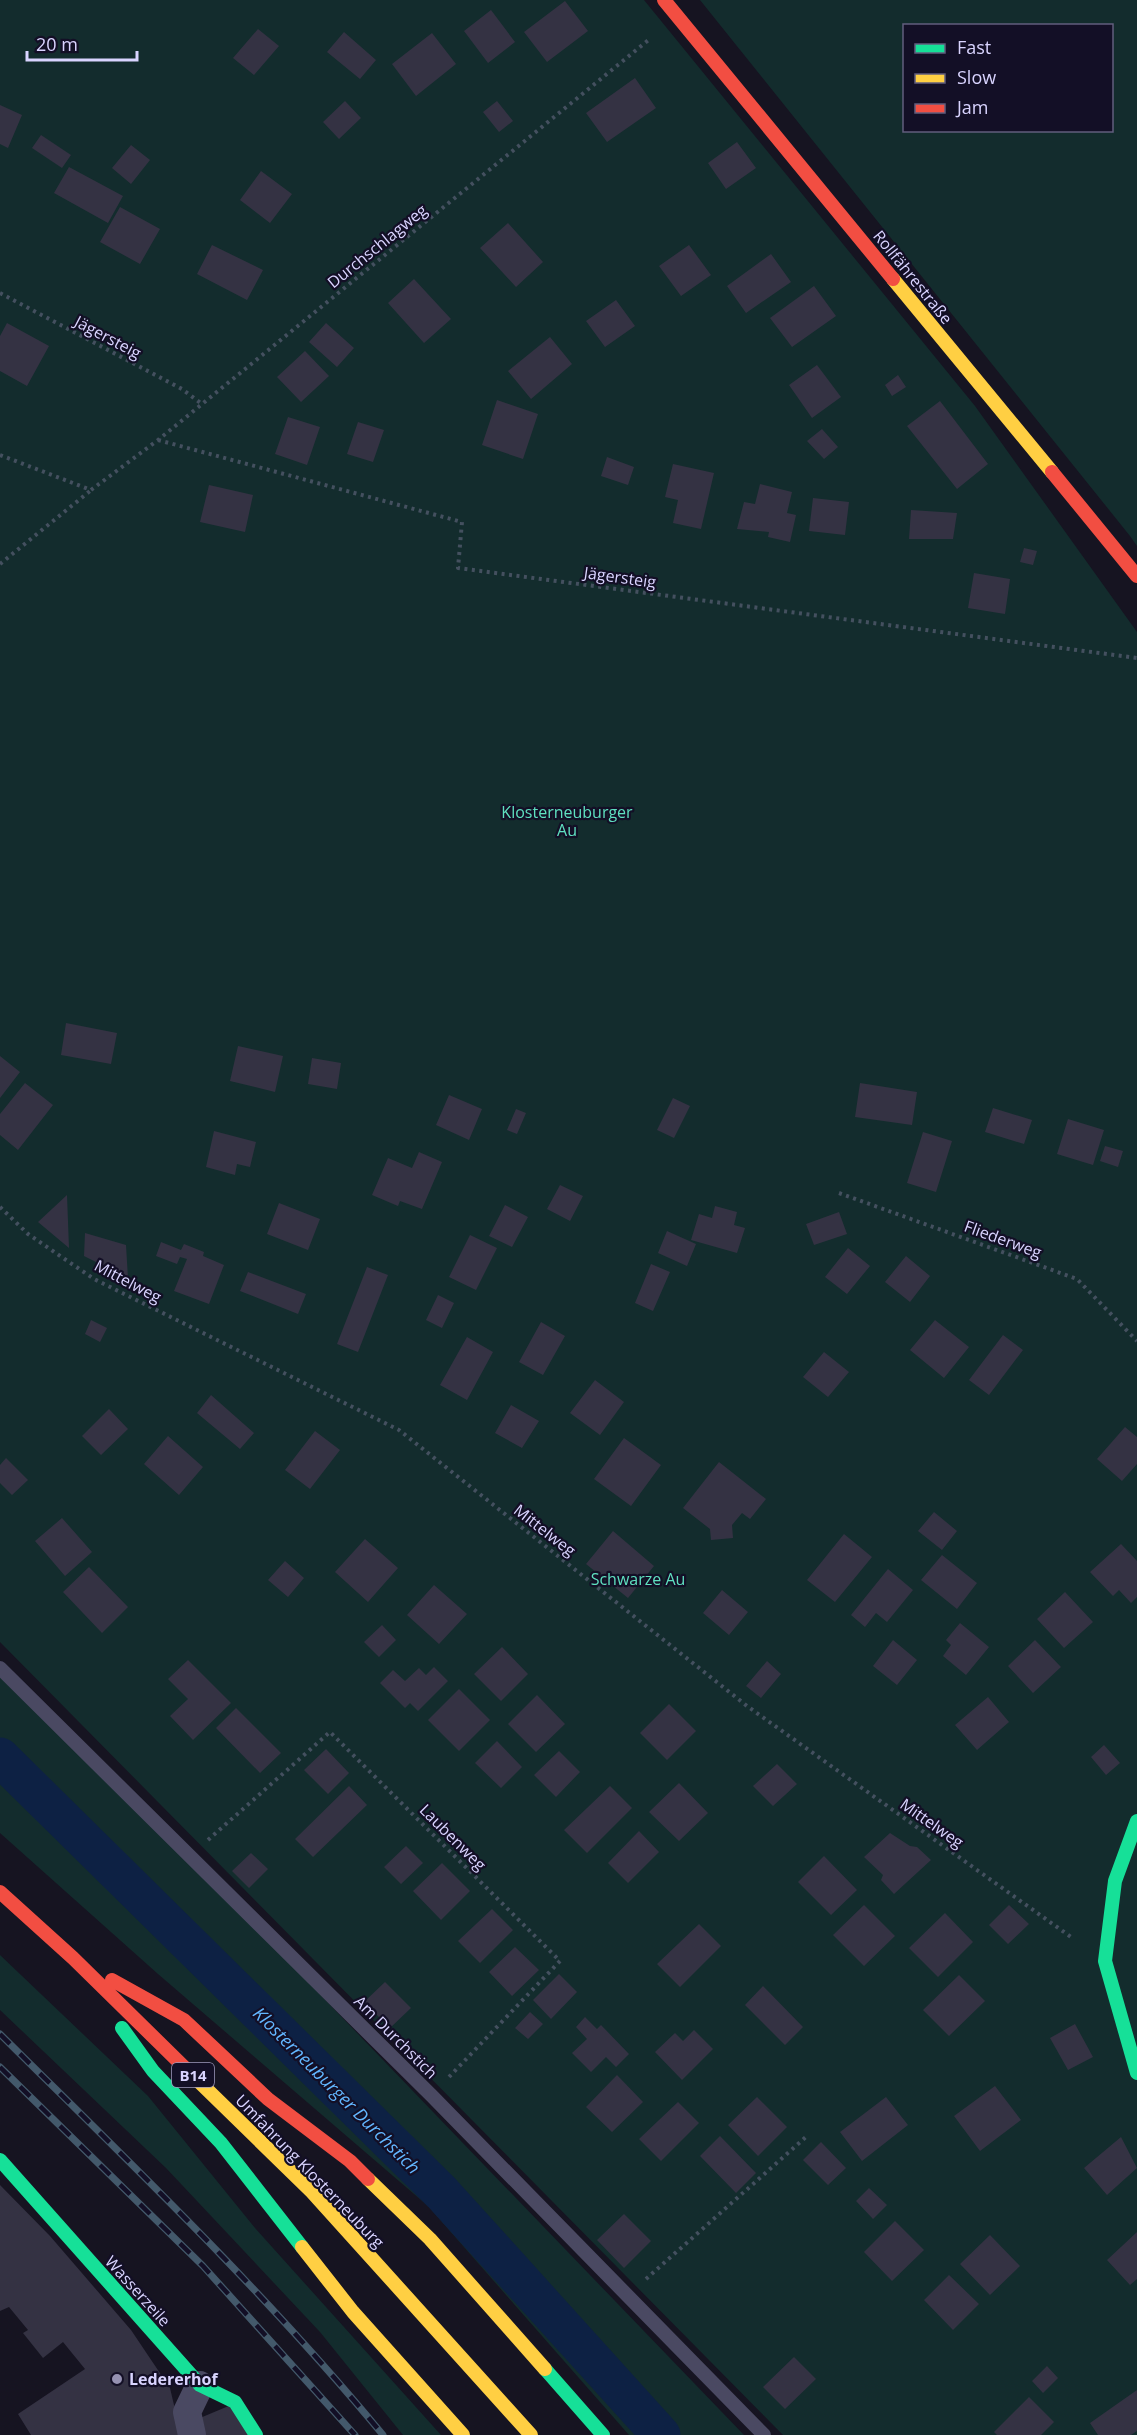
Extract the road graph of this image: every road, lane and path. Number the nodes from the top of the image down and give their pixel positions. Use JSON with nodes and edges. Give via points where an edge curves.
{"nodes":[{"id":1,"x":664,"y":0,"type":"edge"},
{"id":2,"x":677,"y":16,"type":"junction"},
{"id":3,"x":0,"y":293,"type":"edge"},
{"id":4,"x":202,"y":404,"type":"junction"},
{"id":5,"x":158,"y":440,"type":"junction"},
{"id":6,"x":0,"y":455,"type":"edge"},
{"id":7,"x":91,"y":490,"type":"junction"},
{"id":8,"x":0,"y":564,"type":"edge"},
{"id":9,"x":1137,"y":576,"type":"edge"},
{"id":10,"x":1137,"y":658,"type":"edge"},
{"id":11,"x":839,"y":1193,"type":"dead end"},
{"id":12,"x":0,"y":1207,"type":"edge"},
{"id":13,"x":1137,"y":1341,"type":"edge"},
{"id":14,"x":0,"y":1668,"type":"edge"},
{"id":15,"x":1137,"y":1821,"type":"edge"},
{"id":16,"x":189,"y":1857,"type":"junction"},
{"id":17,"x":0,"y":1892,"type":"edge"},
{"id":18,"x":73,"y":1958,"type":"junction"},
{"id":19,"x":1105,"y":1961,"type":"junction"},
{"id":20,"x":1137,"y":2073,"type":"edge"},
{"id":21,"x":432,"y":2096,"type":"junction"},
{"id":22,"x":806,"y":2137,"type":"dead end"},
{"id":23,"x":0,"y":2160,"type":"edge"},
{"id":24,"x":628,"y":2296,"type":"junction"},
{"id":25,"x":200,"y":2385,"type":"junction"},
{"id":26,"x":192,"y":2435,"type":"edge"},
{"id":27,"x":256,"y":2435,"type":"edge"},
{"id":28,"x":463,"y":2435,"type":"edge"},
{"id":29,"x":531,"y":2435,"type":"edge"},
{"id":30,"x":603,"y":2435,"type":"edge"},
{"id":31,"x":764,"y":2435,"type":"edge"}],
"edges":[{"from":1,"to":2,"type":"main road","name":"Rollfährestraße"},
{"from":2,"to":4,"type":"path","name":"Durchschlagweg"},
{"from":2,"to":9,"type":"main road","name":"Rollfährestraße"},
{"from":3,"to":4,"type":"path","name":"Jägersteig","via":[[182,389]]},
{"from":4,"to":5,"type":"path","name":"Durchschlagweg"},
{"from":5,"to":7,"type":"path","name":"Durchschlagweg"},
{"from":5,"to":10,"type":"path","name":"Jägersteig","via":[[462,522],[458,568]]},
{"from":6,"to":7,"type":"path"},
{"from":7,"to":8,"type":"path","name":"Durchschlagweg"},
{"from":11,"to":13,"type":"path","name":"Fliederweg","via":[[1077,1279]]},
{"from":12,"to":19,"type":"path","name":"Mittelweg","via":[[28,1234],[94,1279],[399,1430],[747,1706]]},
{"from":14,"to":16,"type":"lane","name":"Am Durchstich"},
{"from":15,"to":19,"type":"main road","via":[[1115,1881]]},
{"from":16,"to":21,"type":"lane","name":"Am Durchstich"},
{"from":16,"to":21,"type":"path","name":"Laubenweg","via":[[330,1732],[560,1961]]},
{"from":17,"to":18,"type":"main road","name":"Umfahrung Klosterneuburg","number":"B14"},
{"from":18,"to":28,"type":"main road","via":[[153,2071],[221,2143],[353,2312]]},
{"from":18,"to":29,"type":"main road","name":"Umfahrung Klosterneuburg","number":"B14","via":[[312,2192]]},
{"from":18,"to":30,"type":"main road","via":[[184,2020],[268,2099],[350,2161],[430,2239]]},
{"from":19,"to":20,"type":"main road"},
{"from":21,"to":24,"type":"lane","name":"Am Durchstich"},
{"from":22,"to":24,"type":"path"},
{"from":23,"to":25,"type":"main road","name":"Wasserzeile"},
{"from":24,"to":31,"type":"lane","name":"Am Durchstich"},
{"from":25,"to":26,"type":"street","via":[[187,2412]]},
{"from":25,"to":27,"type":"main road","name":"Wasserzeile","via":[[235,2402]]}]}
